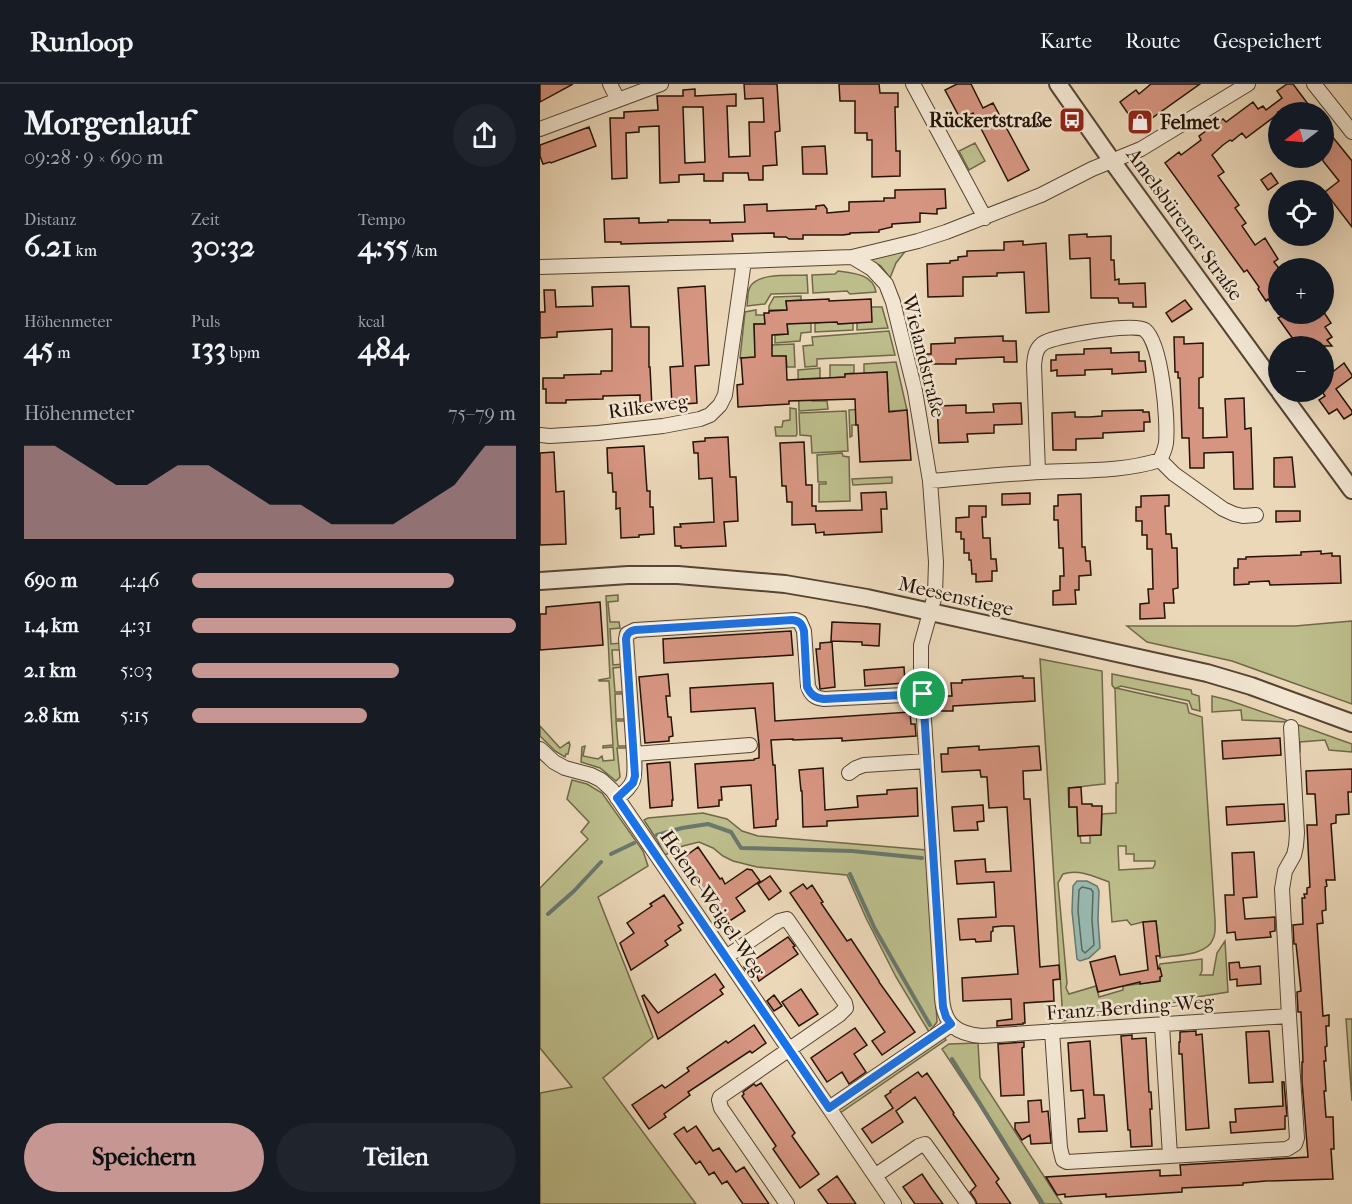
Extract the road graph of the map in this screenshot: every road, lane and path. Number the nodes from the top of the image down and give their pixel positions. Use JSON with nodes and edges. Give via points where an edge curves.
{"nodes":[{"id":1,"x":610,"y":84,"type":"edge"},
{"id":2,"x":661,"y":84,"type":"edge"},
{"id":3,"x":913,"y":84,"type":"edge"},
{"id":4,"x":1058,"y":84,"type":"edge"},
{"id":5,"x":1248,"y":84,"type":"edge"},
{"id":6,"x":1314,"y":84,"type":"edge"},
{"id":7,"x":618,"y":100,"type":"junction"},
{"id":8,"x":540,"y":129,"type":"edge"},
{"id":9,"x":1352,"y":132,"type":"edge"},
{"id":10,"x":1112,"y":161,"type":"junction"},
{"id":11,"x":985,"y":218,"type":"junction"},
{"id":12,"x":852,"y":257,"type":"junction"},
{"id":13,"x":744,"y":261,"type":"junction"},
{"id":14,"x":540,"y":267,"type":"edge"},
{"id":15,"x":1268,"y":375,"type":"edge"},
{"id":16,"x":1288,"y":402,"type":"edge"},
{"id":17,"x":540,"y":435,"type":"edge"},
{"id":18,"x":1160,"y":460,"type":"junction"},
{"id":19,"x":1038,"y":472,"type":"junction"},
{"id":20,"x":930,"y":481,"type":"junction"},
{"id":21,"x":1352,"y":490,"type":"edge"},
{"id":22,"x":1256,"y":515,"type":"dead end"},
{"id":23,"x":540,"y":581,"type":"edge"},
{"id":24,"x":930,"y":613,"type":"junction"},
{"id":25,"x":923,"y":694,"type":"junction"},
{"id":26,"x":1352,"y":723,"type":"edge"},
{"id":27,"x":1291,"y":727,"type":"dead end"},
{"id":28,"x":750,"y":745,"type":"dead end"},
{"id":29,"x":540,"y":749,"type":"edge"},
{"id":30,"x":634,"y":754,"type":"junction"},
{"id":31,"x":927,"y":761,"type":"junction"},
{"id":32,"x":849,"y":772,"type":"dead end"},
{"id":33,"x":617,"y":798,"type":"junction"},
{"id":34,"x":726,"y":957,"type":"junction"},
{"id":35,"x":1290,"y":1016,"type":"junction"},
{"id":36,"x":951,"y":1024,"type":"junction"},
{"id":37,"x":1162,"y":1025,"type":"junction"},
{"id":38,"x":1052,"y":1031,"type":"junction"},
{"id":39,"x":789,"y":1049,"type":"junction"},
{"id":40,"x":829,"y":1108,"type":"junction"},
{"id":41,"x":1170,"y":1156,"type":"junction"},
{"id":42,"x":876,"y":1175,"type":"junction"},
{"id":43,"x":787,"y":1204,"type":"edge"},
{"id":44,"x":894,"y":1204,"type":"edge"},
{"id":45,"x":968,"y":1204,"type":"edge"}],
"edges":[{"from":1,"to":7,"type":"street"},
{"from":2,"to":7,"type":"street"},
{"from":3,"to":11,"type":"street"},
{"from":4,"to":10,"type":"street","name":"Amelsbürener Straße"},
{"from":5,"to":10,"type":"street","via":[[1141,149]]},
{"from":6,"to":9,"type":"street"},
{"from":7,"to":8,"type":"street"},
{"from":10,"to":11,"type":"street"},
{"from":10,"to":15,"type":"street","name":"Amelsbürener Straße"},
{"from":11,"to":12,"type":"street","via":[[918,241]]},
{"from":12,"to":13,"type":"street"},
{"from":12,"to":20,"type":"street","name":"Wielandstraße","via":[[872,269],[886,284],[893,302],[915,391]]},
{"from":13,"to":14,"type":"street"},
{"from":13,"to":17,"type":"street","name":"Rilkeweg","via":[[725,395],[710,415],[663,426]]},
{"from":16,"to":21,"type":"street","name":"Amelsbürener Straße"},
{"from":18,"to":19,"type":"street","via":[[1106,469]]},
{"from":18,"to":19,"type":"street","via":[[1166,440],[1165,404],[1155,350],[1144,328],[1122,327],[1046,341],[1035,352]]},
{"from":18,"to":22,"type":"street","via":[[1173,474],[1223,509],[1244,516]]},
{"from":19,"to":20,"type":"street"},
{"from":20,"to":24,"type":"street","name":"Wielandstraße","via":[[936,562]]},
{"from":23,"to":24,"type":"street","name":"Meesenstiege","via":[[678,575],[785,584]]},
{"from":24,"to":25,"type":"street","via":[[921,645]]},
{"from":24,"to":26,"type":"street","name":"Meesenstiege","via":[[1208,673]]},
{"from":25,"to":30,"type":"street","via":[[815,698],[807,687],[804,631],[796,620],[630,631],[626,639]]},
{"from":25,"to":31,"type":"street"},
{"from":27,"to":35,"type":"street","via":[[1296,846],[1282,889]]},
{"from":28,"to":30,"type":"street"},
{"from":29,"to":33,"type":"street","name":"Helene-Weigel-Weg","via":[[565,768],[601,780]]},
{"from":30,"to":33,"type":"street","via":[[633,783]]},
{"from":31,"to":32,"type":"street","via":[[864,765]]},
{"from":31,"to":36,"type":"street","via":[[943,1007]]},
{"from":33,"to":34,"type":"street","name":"Helene-Weigel-Weg"},
{"from":34,"to":39,"type":"street","name":"Helene-Weigel-Weg"},
{"from":34,"to":39,"type":"street","via":[[787,919],[835,987],[846,1008]]},
{"from":35,"to":37,"type":"street","name":"Franz-Berding-Weg"},
{"from":35,"to":41,"type":"street","via":[[1295,1144],[1287,1149]]},
{"from":36,"to":38,"type":"street","name":"Franz-Berding-Weg","via":[[966,1034],[982,1036]]},
{"from":36,"to":40,"type":"street"},
{"from":37,"to":38,"type":"street","name":"Franz-Berding-Weg"},
{"from":37,"to":41,"type":"street"},
{"from":38,"to":41,"type":"street","via":[[1063,1160]]},
{"from":39,"to":40,"type":"street","name":"Helene-Weigel-Weg"},
{"from":39,"to":43,"type":"street","via":[[719,1100]]},
{"from":40,"to":42,"type":"street","name":"Helene-Weigel-Weg"},
{"from":42,"to":44,"type":"street","name":"Helene-Weigel-Weg"},
{"from":42,"to":45,"type":"street","via":[[925,1144]]}]}
